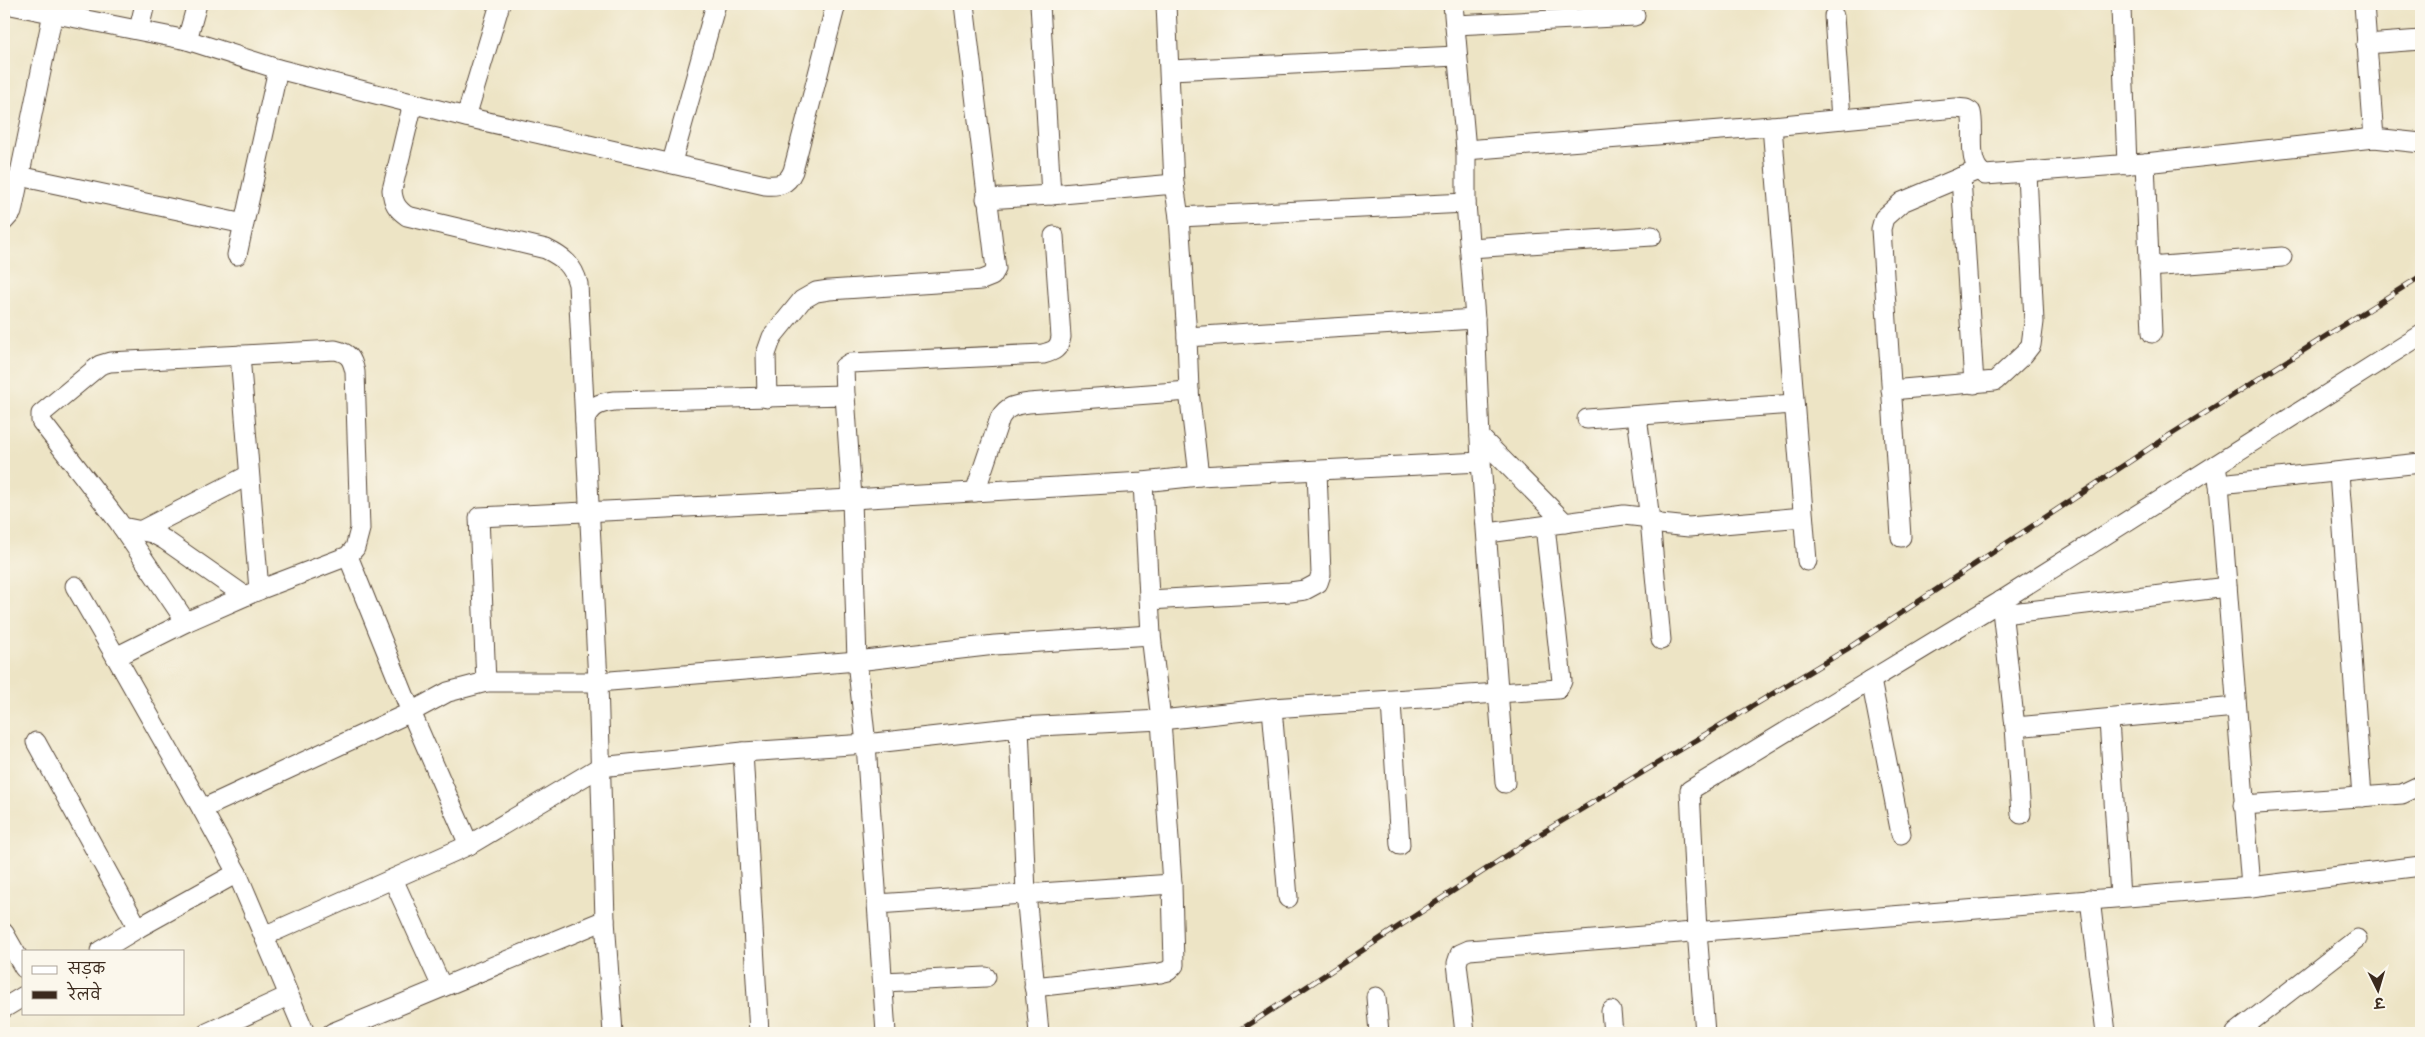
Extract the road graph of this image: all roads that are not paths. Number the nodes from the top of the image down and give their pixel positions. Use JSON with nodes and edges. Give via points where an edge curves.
{"nodes":[{"id":1,"x":6,"y":4,"type":"edge"},
{"id":2,"x":145,"y":4,"type":"edge"},
{"id":3,"x":198,"y":4,"type":"edge"},
{"id":4,"x":500,"y":4,"type":"edge"},
{"id":5,"x":716,"y":4,"type":"edge"},
{"id":6,"x":836,"y":4,"type":"edge"},
{"id":7,"x":964,"y":4,"type":"edge"},
{"id":8,"x":1040,"y":4,"type":"edge"},
{"id":9,"x":1166,"y":4,"type":"edge"},
{"id":10,"x":1453,"y":4,"type":"edge"},
{"id":11,"x":2364,"y":4,"type":"edge"},
{"id":12,"x":2120,"y":8,"type":"dead end"},
{"id":13,"x":53,"y":13,"type":"junction"},
{"id":14,"x":1635,"y":16,"type":"dead end"},
{"id":15,"x":1834,"y":16,"type":"dead end"},
{"id":16,"x":1454,"y":25,"type":"junction"},
{"id":17,"x":139,"y":29,"type":"junction"},
{"id":18,"x":187,"y":40,"type":"junction"},
{"id":19,"x":2421,"y":40,"type":"edge"},
{"id":20,"x":2366,"y":44,"type":"junction"},
{"id":21,"x":1456,"y":56,"type":"junction"},
{"id":22,"x":278,"y":69,"type":"junction"},
{"id":23,"x":1170,"y":70,"type":"junction"},
{"id":24,"x":413,"y":102,"type":"junction"},
{"id":25,"x":466,"y":117,"type":"junction"},
{"id":26,"x":1841,"y":119,"type":"junction"},
{"id":27,"x":1772,"y":126,"type":"junction"},
{"id":28,"x":2374,"y":138,"type":"junction"},
{"id":29,"x":2421,"y":143,"type":"edge"},
{"id":30,"x":1466,"y":150,"type":"junction"},
{"id":31,"x":672,"y":162,"type":"junction"},
{"id":32,"x":2136,"y":164,"type":"junction"},
{"id":33,"x":2027,"y":173,"type":"junction"},
{"id":34,"x":1969,"y":174,"type":"junction"},
{"id":35,"x":20,"y":176,"type":"junction"},
{"id":36,"x":1174,"y":184,"type":"junction"},
{"id":37,"x":1051,"y":195,"type":"junction"},
{"id":38,"x":986,"y":199,"type":"junction"},
{"id":39,"x":1466,"y":203,"type":"junction"},
{"id":40,"x":1179,"y":218,"type":"junction"},
{"id":41,"x":4,"y":221,"type":"edge"},
{"id":42,"x":244,"y":224,"type":"junction"},
{"id":43,"x":1054,"y":236,"type":"dead end"},
{"id":44,"x":1652,"y":236,"type":"dead end"},
{"id":45,"x":1470,"y":248,"type":"junction"},
{"id":46,"x":237,"y":255,"type":"dead end"},
{"id":47,"x":2282,"y":256,"type":"dead end"},
{"id":48,"x":2149,"y":267,"type":"junction"},
{"id":49,"x":1475,"y":319,"type":"junction"},
{"id":50,"x":2152,"y":333,"type":"dead end"},
{"id":51,"x":2421,"y":335,"type":"edge"},
{"id":52,"x":1187,"y":336,"type":"junction"},
{"id":53,"x":240,"y":355,"type":"junction"},
{"id":54,"x":1974,"y":384,"type":"junction"},
{"id":55,"x":1891,"y":390,"type":"junction"},
{"id":56,"x":1188,"y":391,"type":"junction"},
{"id":57,"x":845,"y":395,"type":"junction"},
{"id":58,"x":767,"y":398,"type":"junction"},
{"id":59,"x":1794,"y":404,"type":"junction"},
{"id":60,"x":1637,"y":416,"type":"junction"},
{"id":61,"x":1587,"y":419,"type":"dead end"},
{"id":62,"x":585,"y":420,"type":"junction"},
{"id":63,"x":1480,"y":437,"type":"junction"},
{"id":64,"x":1481,"y":462,"type":"junction"},
{"id":65,"x":2421,"y":463,"type":"edge"},
{"id":66,"x":2216,"y":465,"type":"junction"},
{"id":67,"x":1317,"y":470,"type":"junction"},
{"id":68,"x":2340,"y":473,"type":"junction"},
{"id":69,"x":249,"y":475,"type":"junction"},
{"id":70,"x":1199,"y":476,"type":"junction"},
{"id":71,"x":1143,"y":482,"type":"junction"},
{"id":72,"x":2219,"y":484,"type":"junction"},
{"id":73,"x":976,"y":492,"type":"junction"},
{"id":74,"x":852,"y":499,"type":"junction"},
{"id":75,"x":588,"y":511,"type":"junction"},
{"id":76,"x":1803,"y":517,"type":"junction"},
{"id":77,"x":1650,"y":520,"type":"junction"},
{"id":78,"x":1565,"y":523,"type":"junction"},
{"id":79,"x":1545,"y":526,"type":"junction"},
{"id":80,"x":122,"y":528,"type":"junction"},
{"id":81,"x":140,"y":531,"type":"junction"},
{"id":82,"x":1488,"y":533,"type":"junction"},
{"id":83,"x":1900,"y":537,"type":"dead end"},
{"id":84,"x":348,"y":556,"type":"junction"},
{"id":85,"x":1807,"y":561,"type":"dead end"},
{"id":86,"x":75,"y":586,"type":"dead end"},
{"id":87,"x":2227,"y":587,"type":"junction"},
{"id":88,"x":252,"y":593,"type":"junction"},
{"id":89,"x":1149,"y":600,"type":"junction"},
{"id":90,"x":2002,"y":607,"type":"junction"},
{"id":91,"x":186,"y":622,"type":"junction"},
{"id":92,"x":1151,"y":635,"type":"junction"},
{"id":93,"x":1661,"y":640,"type":"dead end"},
{"id":94,"x":116,"y":656,"type":"junction"},
{"id":95,"x":857,"y":661,"type":"junction"},
{"id":96,"x":1871,"y":680,"type":"junction"},
{"id":97,"x":486,"y":682,"type":"junction"},
{"id":98,"x":598,"y":682,"type":"junction"},
{"id":99,"x":1497,"y":695,"type":"junction"},
{"id":100,"x":1391,"y":702,"type":"junction"},
{"id":101,"x":2236,"y":707,"type":"junction"},
{"id":102,"x":1272,"y":708,"type":"junction"},
{"id":103,"x":411,"y":712,"type":"junction"},
{"id":104,"x":1161,"y":720,"type":"junction"},
{"id":105,"x":2109,"y":720,"type":"junction"},
{"id":106,"x":1019,"y":727,"type":"junction"},
{"id":107,"x":2015,"y":727,"type":"junction"},
{"id":108,"x":36,"y":742,"type":"dead end"},
{"id":109,"x":866,"y":744,"type":"junction"},
{"id":110,"x":743,"y":752,"type":"junction"},
{"id":111,"x":600,"y":767,"type":"junction"},
{"id":112,"x":1505,"y":782,"type":"dead end"},
{"id":113,"x":2421,"y":785,"type":"edge"},
{"id":114,"x":2362,"y":797,"type":"junction"},
{"id":115,"x":2243,"y":805,"type":"junction"},
{"id":116,"x":202,"y":808,"type":"junction"},
{"id":117,"x":2021,"y":814,"type":"dead end"},
{"id":118,"x":1901,"y":834,"type":"dead end"},
{"id":119,"x":469,"y":845,"type":"junction"},
{"id":120,"x":1400,"y":845,"type":"dead end"},
{"id":121,"x":2421,"y":866,"type":"edge"},
{"id":122,"x":237,"y":873,"type":"junction"},
{"id":123,"x":393,"y":879,"type":"junction"},
{"id":124,"x":1172,"y":884,"type":"junction"},
{"id":125,"x":2251,"y":887,"type":"junction"},
{"id":126,"x":1026,"y":893,"type":"junction"},
{"id":127,"x":2120,"y":897,"type":"junction"},
{"id":128,"x":1288,"y":898,"type":"dead end"},
{"id":129,"x":2090,"y":899,"type":"junction"},
{"id":130,"x":877,"y":904,"type":"junction"},
{"id":131,"x":605,"y":920,"type":"junction"},
{"id":132,"x":138,"y":928,"type":"junction"},
{"id":133,"x":1697,"y":931,"type":"junction"},
{"id":134,"x":4,"y":933,"type":"edge"},
{"id":135,"x":264,"y":936,"type":"junction"},
{"id":136,"x":2357,"y":939,"type":"dead end"},
{"id":137,"x":102,"y":950,"type":"edge"},
{"id":138,"x":22,"y":964,"type":"edge"},
{"id":139,"x":986,"y":977,"type":"dead end"},
{"id":140,"x":883,"y":982,"type":"junction"},
{"id":141,"x":1034,"y":987,"type":"junction"},
{"id":142,"x":442,"y":988,"type":"junction"},
{"id":143,"x":288,"y":996,"type":"junction"},
{"id":144,"x":22,"y":997,"type":"edge"},
{"id":145,"x":1376,"y":997,"type":"dead end"},
{"id":146,"x":4,"y":1008,"type":"edge"},
{"id":147,"x":1611,"y":1011,"type":"dead end"},
{"id":148,"x":207,"y":1033,"type":"edge"},
{"id":149,"x":305,"y":1033,"type":"edge"},
{"id":150,"x":332,"y":1033,"type":"edge"},
{"id":151,"x":613,"y":1033,"type":"edge"},
{"id":152,"x":759,"y":1033,"type":"edge"},
{"id":153,"x":886,"y":1033,"type":"edge"},
{"id":154,"x":1039,"y":1033,"type":"edge"},
{"id":155,"x":1379,"y":1033,"type":"edge"},
{"id":156,"x":1465,"y":1033,"type":"edge"},
{"id":157,"x":1613,"y":1033,"type":"edge"},
{"id":158,"x":1706,"y":1033,"type":"edge"},
{"id":159,"x":2106,"y":1033,"type":"edge"},
{"id":160,"x":2236,"y":1033,"type":"edge"}],
"edges":[{"from":1,"to":13,"type":"street"},
{"from":2,"to":17,"type":"street"},
{"from":3,"to":18,"type":"street"},
{"from":4,"to":25,"type":"street"},
{"from":5,"to":31,"type":"street"},
{"from":6,"to":31,"type":"street","via":[[789,180],[780,186],[765,184]]},
{"from":7,"to":38,"type":"street"},
{"from":8,"to":37,"type":"street"},
{"from":9,"to":23,"type":"street"},
{"from":10,"to":16,"type":"street"},
{"from":11,"to":20,"type":"street"},
{"from":12,"to":32,"type":"street"},
{"from":13,"to":17,"type":"street"},
{"from":13,"to":35,"type":"street"},
{"from":14,"to":16,"type":"street"},
{"from":15,"to":26,"type":"street"},
{"from":16,"to":21,"type":"street"},
{"from":17,"to":18,"type":"street"},
{"from":18,"to":22,"type":"street"},
{"from":19,"to":20,"type":"street"},
{"from":20,"to":28,"type":"street"},
{"from":21,"to":23,"type":"street"},
{"from":21,"to":30,"type":"street"},
{"from":22,"to":24,"type":"street"},
{"from":22,"to":42,"type":"street"},
{"from":23,"to":36,"type":"street"},
{"from":24,"to":25,"type":"street"},
{"from":24,"to":62,"type":"street","via":[[392,190],[398,210],[407,216],[546,249],[564,258],[574,270],[578,284]]},
{"from":25,"to":31,"type":"street"},
{"from":26,"to":27,"type":"street"},
{"from":26,"to":34,"type":"street","via":[[1966,109],[1971,112],[1973,121],[1974,161]]},
{"from":27,"to":30,"type":"street"},
{"from":27,"to":59,"type":"street"},
{"from":28,"to":29,"type":"street"},
{"from":28,"to":32,"type":"street"},
{"from":30,"to":39,"type":"street"},
{"from":32,"to":33,"type":"street"},
{"from":32,"to":48,"type":"street"},
{"from":33,"to":34,"type":"street"},
{"from":33,"to":54,"type":"street","via":[[2034,322],[2032,339],[2024,354],[1995,381]]},
{"from":34,"to":54,"type":"street"},
{"from":34,"to":55,"type":"street","via":[[1902,202],[1884,218],[1882,243]]},
{"from":35,"to":41,"type":"street","via":[[12,212]]},
{"from":35,"to":42,"type":"street"},
{"from":36,"to":37,"type":"street"},
{"from":36,"to":40,"type":"street"},
{"from":37,"to":38,"type":"street"},
{"from":38,"to":58,"type":"street","via":[[997,261],[992,276],[982,280],[829,290],[809,295],[782,322],[768,344]]},
{"from":39,"to":40,"type":"street"},
{"from":39,"to":45,"type":"street"},
{"from":40,"to":52,"type":"street"},
{"from":42,"to":46,"type":"street"},
{"from":43,"to":57,"type":"street","via":[[1059,347],[1043,354],[858,362],[844,367]]},
{"from":44,"to":45,"type":"street"},
{"from":45,"to":49,"type":"street"},
{"from":47,"to":48,"type":"street"},
{"from":48,"to":50,"type":"street"},
{"from":49,"to":52,"type":"street"},
{"from":49,"to":63,"type":"street"},
{"from":51,"to":66,"type":"street"},
{"from":52,"to":56,"type":"street"},
{"from":53,"to":69,"type":"street"},
{"from":53,"to":80,"type":"street","via":[[126,360],[100,365],[40,414],[46,429]]},
{"from":53,"to":84,"type":"street","via":[[335,350],[352,359],[360,529],[356,548]]},
{"from":54,"to":55,"type":"street"},
{"from":55,"to":83,"type":"street"},
{"from":56,"to":70,"type":"street"},
{"from":56,"to":73,"type":"street","via":[[1014,405],[1006,409],[1000,418]]},
{"from":57,"to":58,"type":"street"},
{"from":57,"to":74,"type":"street"},
{"from":58,"to":62,"type":"street","via":[[600,403],[591,408]]},
{"from":59,"to":60,"type":"street"},
{"from":59,"to":76,"type":"street"},
{"from":60,"to":61,"type":"street"},
{"from":60,"to":77,"type":"street"},
{"from":62,"to":75,"type":"street"},
{"from":63,"to":64,"type":"street"},
{"from":63,"to":78,"type":"street"},
{"from":64,"to":67,"type":"street"},
{"from":64,"to":82,"type":"street"},
{"from":65,"to":68,"type":"street"},
{"from":66,"to":72,"type":"street"},
{"from":66,"to":90,"type":"street"},
{"from":67,"to":70,"type":"street"},
{"from":67,"to":89,"type":"street","via":[[1321,574],[1318,583],[1305,590],[1290,592]]},
{"from":68,"to":72,"type":"street"},
{"from":68,"to":114,"type":"street"},
{"from":69,"to":81,"type":"street"},
{"from":69,"to":88,"type":"street"},
{"from":70,"to":71,"type":"street"},
{"from":71,"to":73,"type":"street"},
{"from":71,"to":89,"type":"street"},
{"from":72,"to":87,"type":"street"},
{"from":73,"to":74,"type":"street"},
{"from":74,"to":75,"type":"street"},
{"from":74,"to":95,"type":"street"},
{"from":75,"to":97,"type":"street","via":[[479,517]]},
{"from":75,"to":98,"type":"street"},
{"from":76,"to":77,"type":"street","via":[[1689,527]]},
{"from":76,"to":85,"type":"street"},
{"from":77,"to":78,"type":"street","via":[[1633,514]]},
{"from":77,"to":93,"type":"street"},
{"from":78,"to":79,"type":"street"},
{"from":79,"to":82,"type":"street"},
{"from":79,"to":99,"type":"street","via":[[1562,686],[1552,691]]},
{"from":80,"to":81,"type":"street"},
{"from":80,"to":91,"type":"street"},
{"from":81,"to":88,"type":"street","via":[[165,540]]},
{"from":82,"to":99,"type":"street"},
{"from":84,"to":88,"type":"street"},
{"from":84,"to":103,"type":"street"},
{"from":86,"to":94,"type":"street"},
{"from":87,"to":90,"type":"street"},
{"from":87,"to":101,"type":"street"},
{"from":88,"to":91,"type":"street"},
{"from":89,"to":92,"type":"street"},
{"from":90,"to":96,"type":"street"},
{"from":90,"to":107,"type":"street"},
{"from":91,"to":94,"type":"street"},
{"from":92,"to":95,"type":"street","via":[[995,645]]},
{"from":92,"to":104,"type":"street"},
{"from":94,"to":116,"type":"street"},
{"from":95,"to":98,"type":"street"},
{"from":95,"to":109,"type":"street"},
{"from":96,"to":118,"type":"street"},
{"from":96,"to":133,"type":"street","via":[[1690,790]]},
{"from":97,"to":98,"type":"street"},
{"from":97,"to":103,"type":"street","via":[[448,692]]},
{"from":98,"to":111,"type":"street"},
{"from":99,"to":100,"type":"street"},
{"from":99,"to":112,"type":"street"},
{"from":100,"to":102,"type":"street"},
{"from":100,"to":120,"type":"street"},
{"from":101,"to":105,"type":"street"},
{"from":101,"to":115,"type":"street"},
{"from":102,"to":104,"type":"street"},
{"from":102,"to":128,"type":"street"},
{"from":103,"to":116,"type":"street"},
{"from":103,"to":119,"type":"street"},
{"from":104,"to":106,"type":"street"},
{"from":104,"to":124,"type":"street"},
{"from":105,"to":107,"type":"street"},
{"from":105,"to":127,"type":"street"},
{"from":106,"to":109,"type":"street"},
{"from":106,"to":126,"type":"street"},
{"from":107,"to":117,"type":"street"},
{"from":108,"to":132,"type":"street"},
{"from":109,"to":110,"type":"street"},
{"from":109,"to":130,"type":"street"},
{"from":110,"to":111,"type":"street"},
{"from":110,"to":152,"type":"street"},
{"from":111,"to":119,"type":"street"},
{"from":111,"to":131,"type":"street"},
{"from":113,"to":114,"type":"street","via":[[2402,794]]},
{"from":114,"to":115,"type":"street"},
{"from":115,"to":125,"type":"street"},
{"from":116,"to":122,"type":"street"},
{"from":119,"to":123,"type":"street"},
{"from":121,"to":125,"type":"street"},
{"from":122,"to":132,"type":"street"},
{"from":122,"to":135,"type":"street"},
{"from":123,"to":135,"type":"street"},
{"from":123,"to":142,"type":"street"},
{"from":124,"to":126,"type":"street"},
{"from":124,"to":141,"type":"street","via":[[1174,965],[1168,971]]},
{"from":125,"to":127,"type":"street"},
{"from":126,"to":130,"type":"street"},
{"from":126,"to":141,"type":"street"},
{"from":127,"to":129,"type":"street"},
{"from":129,"to":133,"type":"street"},
{"from":129,"to":159,"type":"street"},
{"from":130,"to":140,"type":"street"},
{"from":131,"to":142,"type":"street"},
{"from":131,"to":151,"type":"street"},
{"from":132,"to":137,"type":"street"},
{"from":133,"to":156,"type":"street","via":[[1469,950],[1460,954],[1457,963]]},
{"from":133,"to":158,"type":"street"},
{"from":134,"to":138,"type":"street"},
{"from":135,"to":143,"type":"street"},
{"from":136,"to":160,"type":"street"},
{"from":139,"to":140,"type":"street"},
{"from":140,"to":153,"type":"street"},
{"from":141,"to":154,"type":"street"},
{"from":142,"to":150,"type":"street"},
{"from":143,"to":148,"type":"street"},
{"from":143,"to":149,"type":"street"},
{"from":144,"to":146,"type":"street"},
{"from":145,"to":155,"type":"street"},
{"from":147,"to":157,"type":"street"}]}
